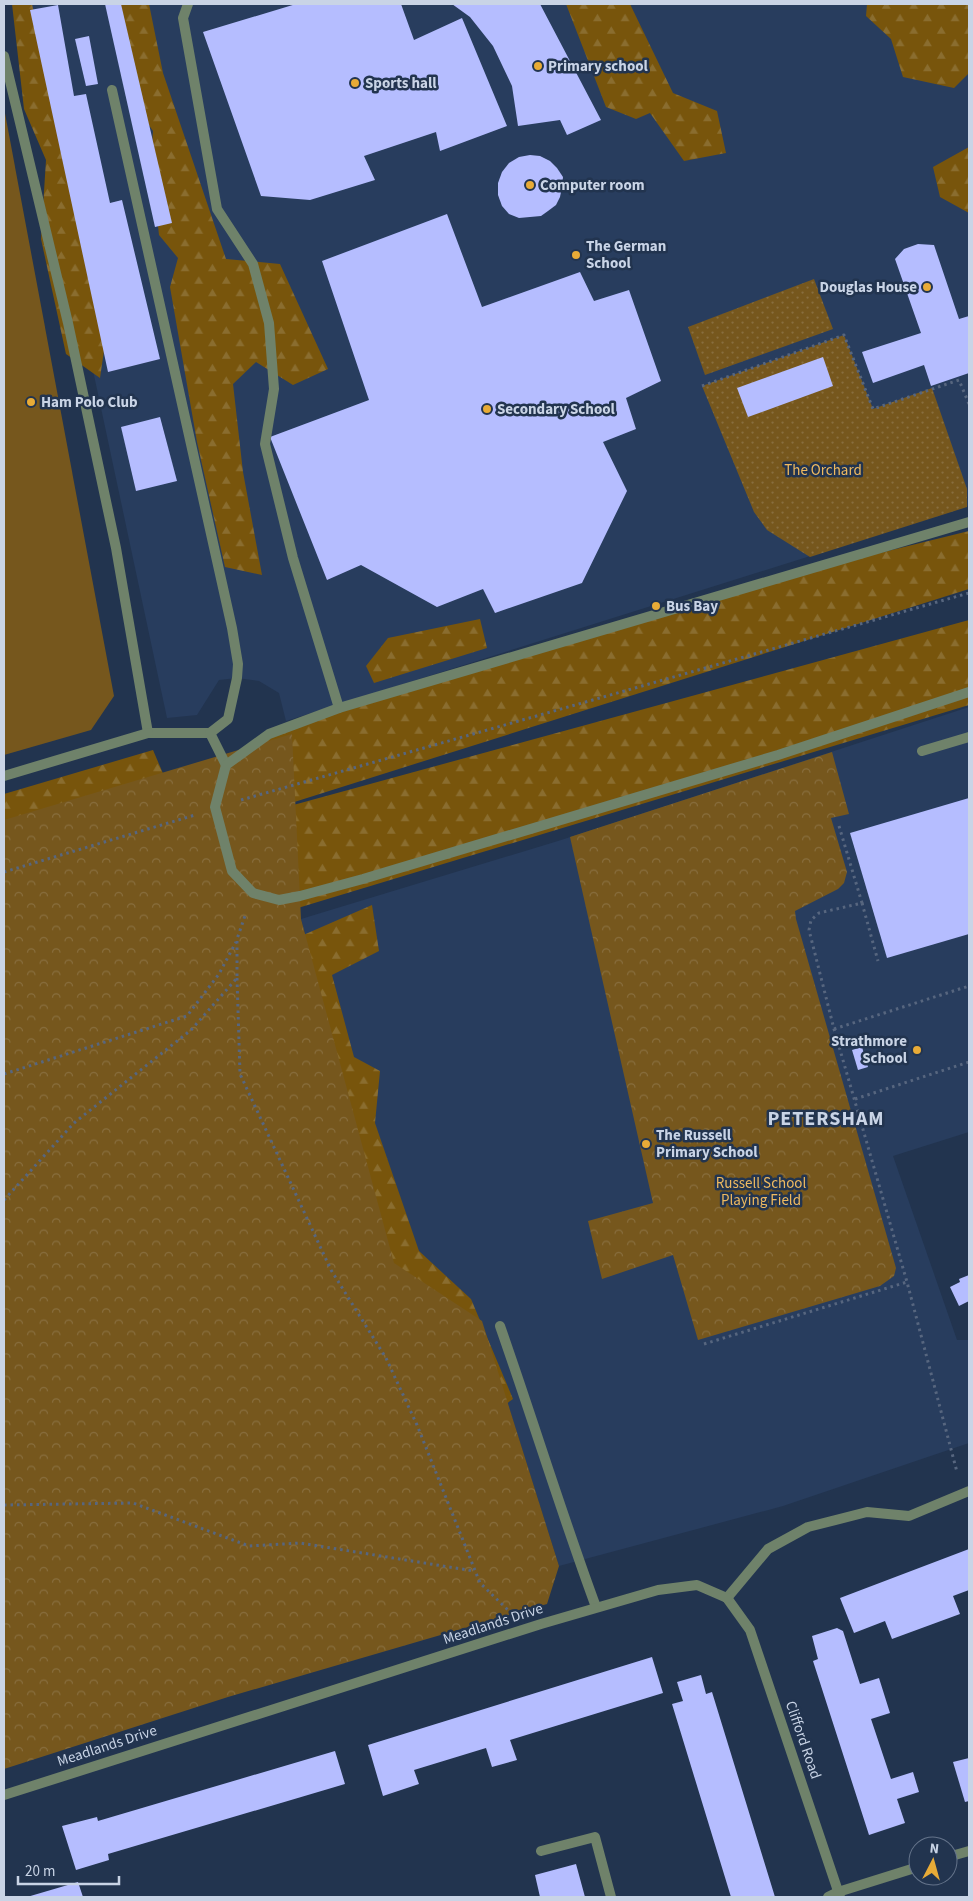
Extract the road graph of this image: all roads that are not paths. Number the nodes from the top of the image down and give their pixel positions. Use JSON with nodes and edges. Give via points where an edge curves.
{"nodes":[{"id":1,"x":188,"y":4,"type":"edge"},
{"id":2,"x":4,"y":56,"type":"edge"},
{"id":3,"x":112,"y":90,"type":"dead end"},
{"id":4,"x":969,"y":522,"type":"edge"},
{"id":5,"x":969,"y":692,"type":"edge"},
{"id":6,"x":339,"y":708,"type":"junction"},
{"id":7,"x":148,"y":733,"type":"junction"},
{"id":8,"x":210,"y":733,"type":"junction"},
{"id":9,"x":969,"y":736,"type":"edge"},
{"id":10,"x":922,"y":751,"type":"dead end"},
{"id":11,"x":226,"y":765,"type":"junction"},
{"id":12,"x":4,"y":776,"type":"edge"},
{"id":13,"x":500,"y":1326,"type":"dead end"},
{"id":14,"x":966,"y":1492,"type":"edge"},
{"id":15,"x":727,"y":1598,"type":"junction"},
{"id":16,"x":596,"y":1607,"type":"junction"},
{"id":17,"x":4,"y":1795,"type":"edge"},
{"id":18,"x":541,"y":1851,"type":"dead end"},
{"id":19,"x":908,"y":1871,"type":"edge"},
{"id":20,"x":839,"y":1895,"type":"edge"},
{"id":21,"x":611,"y":1897,"type":"edge"},
{"id":22,"x":828,"y":1897,"type":"edge"}],
"edges":[{"from":1,"to":6,"type":"street","via":[[183,18],[217,208],[253,264],[269,323],[274,389],[265,444],[293,558]]},
{"from":2,"to":7,"type":"street","via":[[68,323],[116,548]]},
{"from":3,"to":8,"type":"street","via":[[238,664],[238,678],[228,719]]},
{"from":4,"to":6,"type":"street"},
{"from":5,"to":11,"type":"street","via":[[778,755],[309,894],[279,900],[253,893],[232,871],[216,807]]},
{"from":6,"to":11,"type":"street","via":[[269,734]]},
{"from":7,"to":8,"type":"street"},
{"from":7,"to":12,"type":"street"},
{"from":8,"to":11,"type":"street"},
{"from":9,"to":10,"type":"street"},
{"from":13,"to":16,"type":"street"},
{"from":14,"to":15,"type":"street","via":[[909,1516],[867,1512],[808,1526],[768,1549]]},
{"from":15,"to":16,"type":"street","name":"Meadlands Drive","via":[[697,1585],[658,1590]]},
{"from":15,"to":20,"type":"street","name":"Clifford Road","via":[[750,1630]]},
{"from":16,"to":17,"type":"street","name":"Meadlands Drive"},
{"from":18,"to":21,"type":"street","via":[[595,1837]]},
{"from":19,"to":20,"type":"street"},
{"from":20,"to":22,"type":"street"}]}
